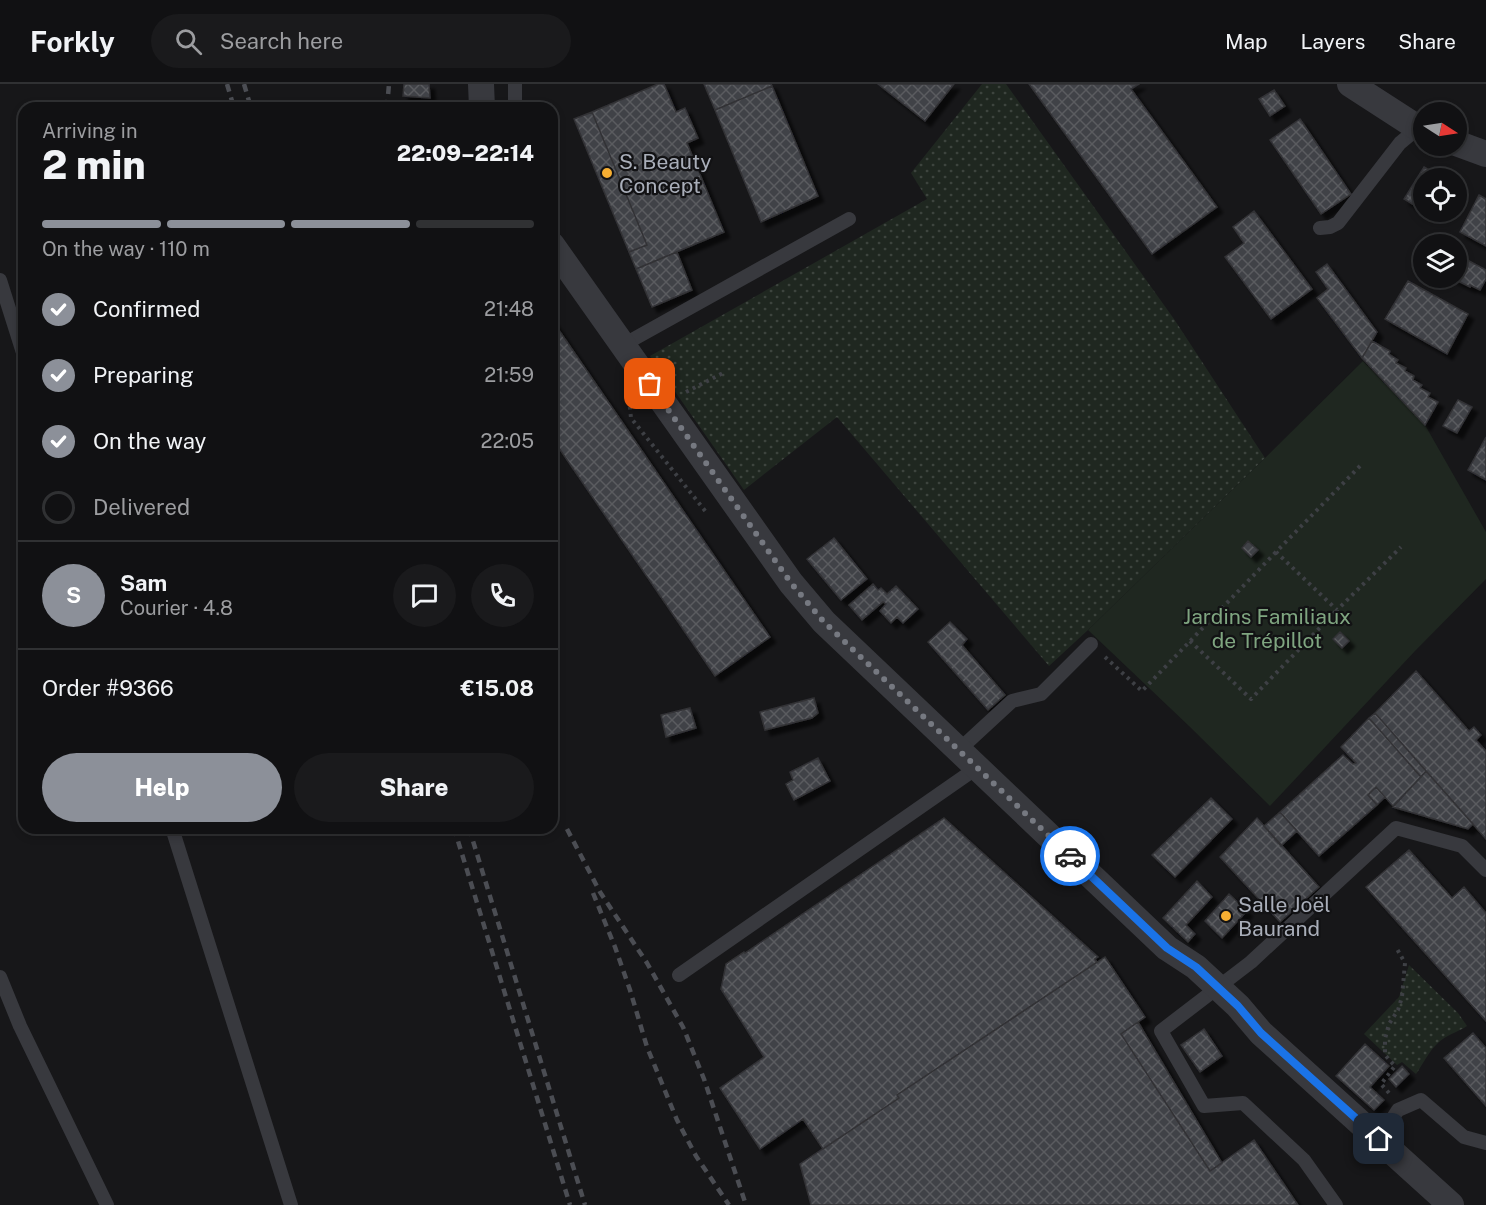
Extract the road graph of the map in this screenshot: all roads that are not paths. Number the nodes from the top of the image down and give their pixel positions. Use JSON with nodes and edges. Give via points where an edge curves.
{"nodes":[{"id":1,"x":481,"y":84,"type":"edge"},
{"id":2,"x":515,"y":84,"type":"edge"},
{"id":3,"x":1350,"y":84,"type":"edge"},
{"id":4,"x":482,"y":102,"type":"edge"},
{"id":5,"x":515,"y":102,"type":"edge"},
{"id":6,"x":1413,"y":124,"type":"edge"},
{"id":7,"x":1413,"y":134,"type":"edge"},
{"id":8,"x":1467,"y":147,"type":"edge"},
{"id":9,"x":1486,"y":154,"type":"edge"},
{"id":10,"x":849,"y":219,"type":"dead end"},
{"id":11,"x":1320,"y":228,"type":"dead end"},
{"id":12,"x":558,"y":253,"type":"edge"},
{"id":13,"x":0,"y":280,"type":"edge"},
{"id":14,"x":18,"y":337,"type":"edge"},
{"id":15,"x":623,"y":345,"type":"junction"},
{"id":16,"x":1091,"y":644,"type":"road end"},
{"id":17,"x":960,"y":749,"type":"junction"},
{"id":18,"x":978,"y":767,"type":"junction"},
{"id":19,"x":174,"y":834,"type":"edge"},
{"id":20,"x":1486,"y":870,"type":"edge"},
{"id":21,"x":679,"y":975,"type":"dead end"},
{"id":22,"x":0,"y":976,"type":"edge"},
{"id":23,"x":1218,"y":988,"type":"junction"},
{"id":24,"x":1379,"y":1139,"type":"junction"},
{"id":25,"x":1486,"y":1143,"type":"edge"},
{"id":26,"x":107,"y":1205,"type":"edge"},
{"id":27,"x":291,"y":1205,"type":"edge"},
{"id":28,"x":1336,"y":1205,"type":"edge"},
{"id":29,"x":1451,"y":1205,"type":"edge"}],
"edges":[{"from":1,"to":4,"type":"street"},
{"from":2,"to":5,"type":"lane"},
{"from":3,"to":6,"type":"street"},
{"from":7,"to":11,"type":"lane","via":[[1400,143],[1338,223]]},
{"from":8,"to":9,"type":"street"},
{"from":10,"to":15,"type":"lane"},
{"from":12,"to":15,"type":"street"},
{"from":13,"to":14,"type":"lane"},
{"from":15,"to":17,"type":"street","via":[[791,583],[824,622]]},
{"from":16,"to":17,"type":"lane","via":[[1041,694],[1012,702]]},
{"from":17,"to":18,"type":"street"},
{"from":18,"to":21,"type":"lane"},
{"from":18,"to":23,"type":"street","via":[[1167,948]]},
{"from":19,"to":27,"type":"lane"},
{"from":20,"to":23,"type":"lane","via":[[1462,846],[1396,828]]},
{"from":22,"to":26,"type":"lane","via":[[20,1026]]},
{"from":23,"to":24,"type":"street","via":[[1261,1033]]},
{"from":23,"to":28,"type":"lane","via":[[1161,1030],[1204,1106],[1243,1102],[1304,1160]]},
{"from":24,"to":25,"type":"lane","via":[[1398,1110],[1422,1100],[1464,1137]]},
{"from":24,"to":29,"type":"street"}]}
